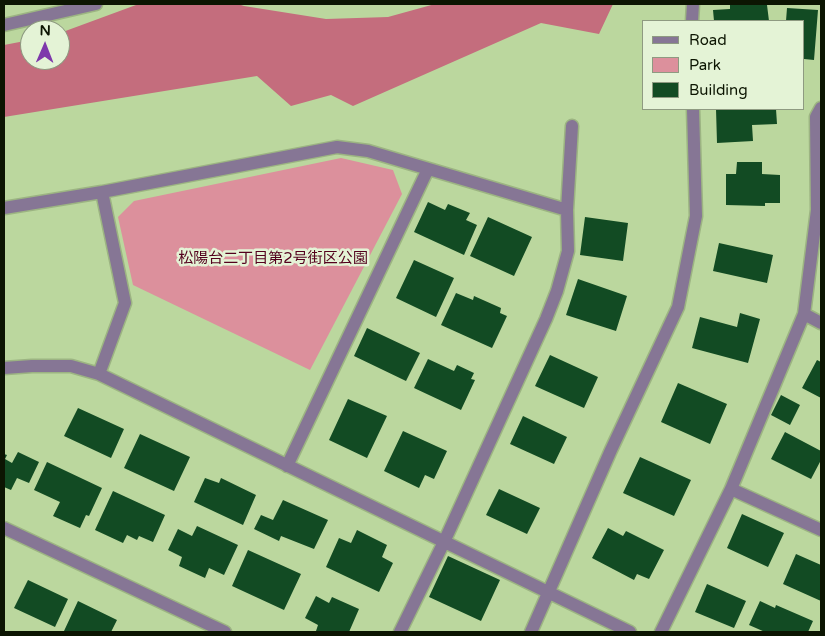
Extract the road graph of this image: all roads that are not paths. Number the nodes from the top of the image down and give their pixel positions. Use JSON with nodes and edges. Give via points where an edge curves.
{"nodes":[{"id":1,"x":96,"y":4,"type":"edge"},
{"id":2,"x":693,"y":4,"type":"edge"},
{"id":3,"x":692,"y":20,"type":"edge"},
{"id":4,"x":4,"y":25,"type":"edge"},
{"id":5,"x":821,"y":108,"type":"edge"},
{"id":6,"x":693,"y":110,"type":"edge"},
{"id":7,"x":572,"y":126,"type":"dead end"},
{"id":8,"x":428,"y":169,"type":"junction"},
{"id":9,"x":102,"y":192,"type":"junction"},
{"id":10,"x":4,"y":208,"type":"edge"},
{"id":11,"x":567,"y":210,"type":"junction"},
{"id":12,"x":819,"y":211,"type":"edge"},
{"id":13,"x":804,"y":314,"type":"junction"},
{"id":14,"x":821,"y":323,"type":"edge"},
{"id":15,"x":4,"y":368,"type":"edge"},
{"id":16,"x":99,"y":374,"type":"junction"},
{"id":17,"x":287,"y":466,"type":"junction"},
{"id":18,"x":730,"y":489,"type":"junction"},
{"id":19,"x":4,"y":528,"type":"edge"},
{"id":20,"x":821,"y":530,"type":"edge"},
{"id":21,"x":444,"y":542,"type":"junction"},
{"id":22,"x":550,"y":593,"type":"junction"},
{"id":23,"x":225,"y":632,"type":"edge"},
{"id":24,"x":400,"y":632,"type":"edge"},
{"id":25,"x":531,"y":632,"type":"edge"},
{"id":26,"x":630,"y":632,"type":"edge"},
{"id":27,"x":661,"y":632,"type":"edge"}],
"edges":[{"from":1,"to":4,"type":"street"},
{"from":2,"to":3,"type":"street"},
{"from":5,"to":12,"type":"street","via":[[816,117]]},
{"from":6,"to":22,"type":"street","via":[[696,216],[678,307],[611,450]]},
{"from":7,"to":11,"type":"street"},
{"from":8,"to":9,"type":"street","via":[[368,151],[337,147]]},
{"from":8,"to":11,"type":"street"},
{"from":8,"to":17,"type":"street"},
{"from":9,"to":10,"type":"street"},
{"from":9,"to":16,"type":"street","via":[[125,304]]},
{"from":11,"to":21,"type":"street","via":[[568,251],[554,298]]},
{"from":12,"to":13,"type":"street"},
{"from":13,"to":14,"type":"street"},
{"from":13,"to":18,"type":"street"},
{"from":15,"to":16,"type":"street","via":[[71,366]]},
{"from":16,"to":17,"type":"street"},
{"from":17,"to":21,"type":"street"},
{"from":18,"to":20,"type":"street"},
{"from":18,"to":27,"type":"street"},
{"from":19,"to":23,"type":"street"},
{"from":21,"to":22,"type":"street"},
{"from":21,"to":24,"type":"street"},
{"from":22,"to":25,"type":"street"},
{"from":22,"to":26,"type":"street"}]}
